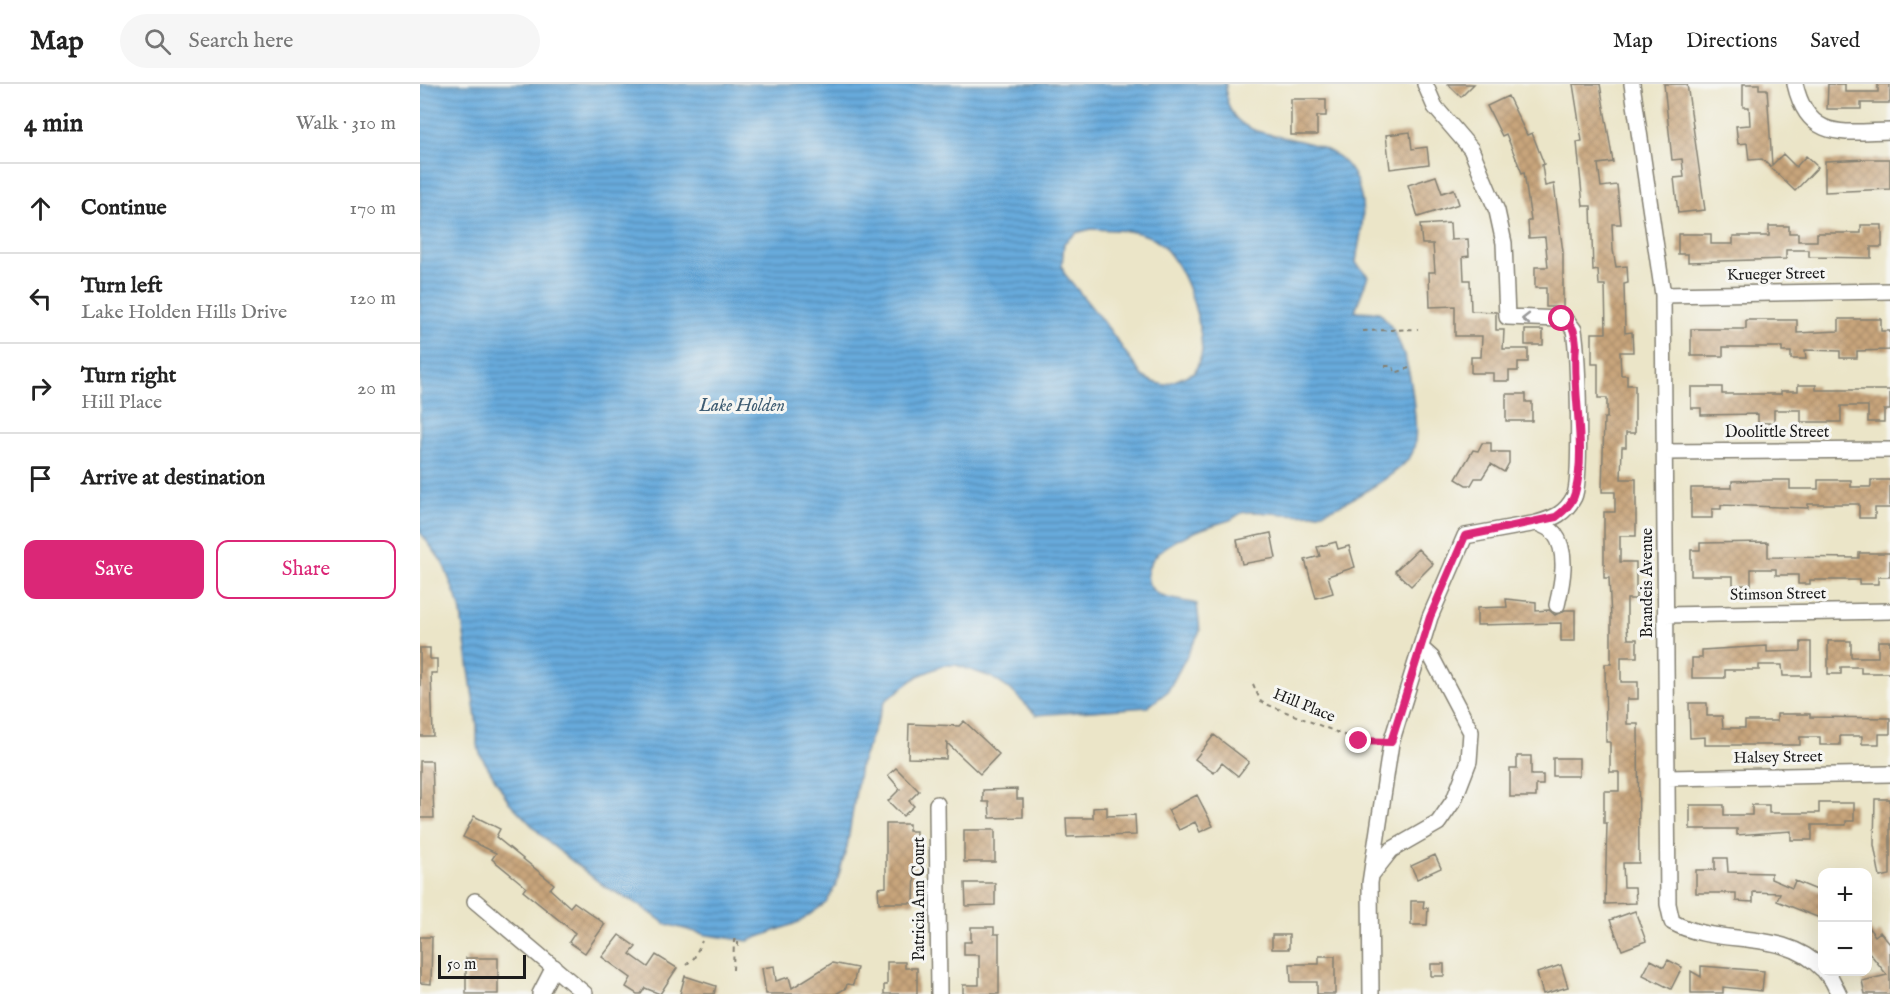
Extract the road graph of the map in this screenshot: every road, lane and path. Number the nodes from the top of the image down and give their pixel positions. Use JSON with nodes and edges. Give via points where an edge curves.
{"nodes":[{"id":1,"x":1425,"y":84,"type":"edge"},
{"id":2,"x":1632,"y":84,"type":"edge"},
{"id":3,"x":1795,"y":84,"type":"edge"},
{"id":4,"x":1890,"y":131,"type":"edge"},
{"id":5,"x":1890,"y":291,"type":"edge"},
{"id":6,"x":1663,"y":295,"type":"junction"},
{"id":7,"x":1418,"y":329,"type":"dead end"},
{"id":8,"x":1363,"y":331,"type":"dead end"},
{"id":9,"x":1385,"y":366,"type":"dead end"},
{"id":10,"x":1409,"y":368,"type":"dead end"},
{"id":11,"x":1890,"y":450,"type":"edge"},
{"id":12,"x":1664,"y":452,"type":"junction"},
{"id":13,"x":1537,"y":523,"type":"junction"},
{"id":14,"x":1557,"y":605,"type":"dead end"},
{"id":15,"x":1890,"y":611,"type":"edge"},
{"id":16,"x":1666,"y":615,"type":"junction"},
{"id":17,"x":1421,"y":648,"type":"junction"},
{"id":18,"x":1253,"y":684,"type":"dead end"},
{"id":19,"x":1391,"y":742,"type":"junction"},
{"id":20,"x":1890,"y":774,"type":"edge"},
{"id":21,"x":1667,"y":778,"type":"junction"},
{"id":22,"x":938,"y":804,"type":"dead end"},
{"id":23,"x":1372,"y":874,"type":"junction"},
{"id":24,"x":475,"y":901,"type":"dead end"},
{"id":25,"x":702,"y":941,"type":"dead end"},
{"id":26,"x":734,"y":947,"type":"dead end"},
{"id":27,"x":1818,"y":964,"type":"edge"},
{"id":28,"x":686,"y":965,"type":"dead end"},
{"id":29,"x":554,"y":967,"type":"junction"},
{"id":30,"x":733,"y":970,"type":"dead end"},
{"id":31,"x":1829,"y":976,"type":"edge"},
{"id":32,"x":540,"y":994,"type":"edge"},
{"id":33,"x":585,"y":994,"type":"edge"},
{"id":34,"x":939,"y":994,"type":"edge"},
{"id":35,"x":1371,"y":994,"type":"edge"},
{"id":36,"x":1839,"y":994,"type":"edge"}],
"edges":[{"from":13,"to":1,"type":"street","one_way":true,"via":[[1565,511],[1575,495],[1578,450],[1574,330],[1562,319],[1510,319],[1505,312],[1504,243],[1497,211],[1471,149],[1435,106]]},
{"from":2,"to":6,"type":"street","name":"Brandeis Avenue"},
{"from":3,"to":4,"type":"street","via":[[1801,108],[1820,127],[1840,132]]},
{"from":5,"to":6,"type":"street","name":"Krueger Street"},
{"from":6,"to":12,"type":"street","name":"Brandeis Avenue"},
{"from":7,"to":8,"type":"path"},
{"from":9,"to":10,"type":"path","via":[[1393,366],[1395,373]]},
{"from":11,"to":12,"type":"street","name":"Doolittle Street"},
{"from":12,"to":16,"type":"street","name":"Brandeis Avenue"},
{"from":13,"to":14,"type":"street","via":[[1554,532],[1562,553]]},
{"from":13,"to":17,"type":"street","via":[[1465,536]]},
{"from":15,"to":16,"type":"street","name":"Stimson Street"},
{"from":16,"to":21,"type":"street","name":"Brandeis Avenue"},
{"from":17,"to":19,"type":"street"},
{"from":17,"to":23,"type":"street","via":[[1432,658],[1471,732],[1469,761],[1454,800],[1438,823],[1391,850]]},
{"from":18,"to":19,"type":"path","name":"Hill Place","via":[[1262,702],[1359,741]]},
{"from":19,"to":23,"type":"street"},
{"from":20,"to":21,"type":"street","name":"Halsey Street"},
{"from":21,"to":27,"type":"street","name":"Brandeis Avenue","via":[[1668,904],[1672,922],[1688,931],[1776,943],[1810,956]]},
{"from":22,"to":34,"type":"street","name":"Patricia Ann Court"},
{"from":23,"to":35,"type":"street"},
{"from":24,"to":29,"type":"street"},
{"from":25,"to":28,"type":"path"},
{"from":26,"to":30,"type":"path"},
{"from":29,"to":32,"type":"street"},
{"from":29,"to":33,"type":"street"},
{"from":31,"to":36,"type":"street","name":"Brandeis Avenue"}]}
